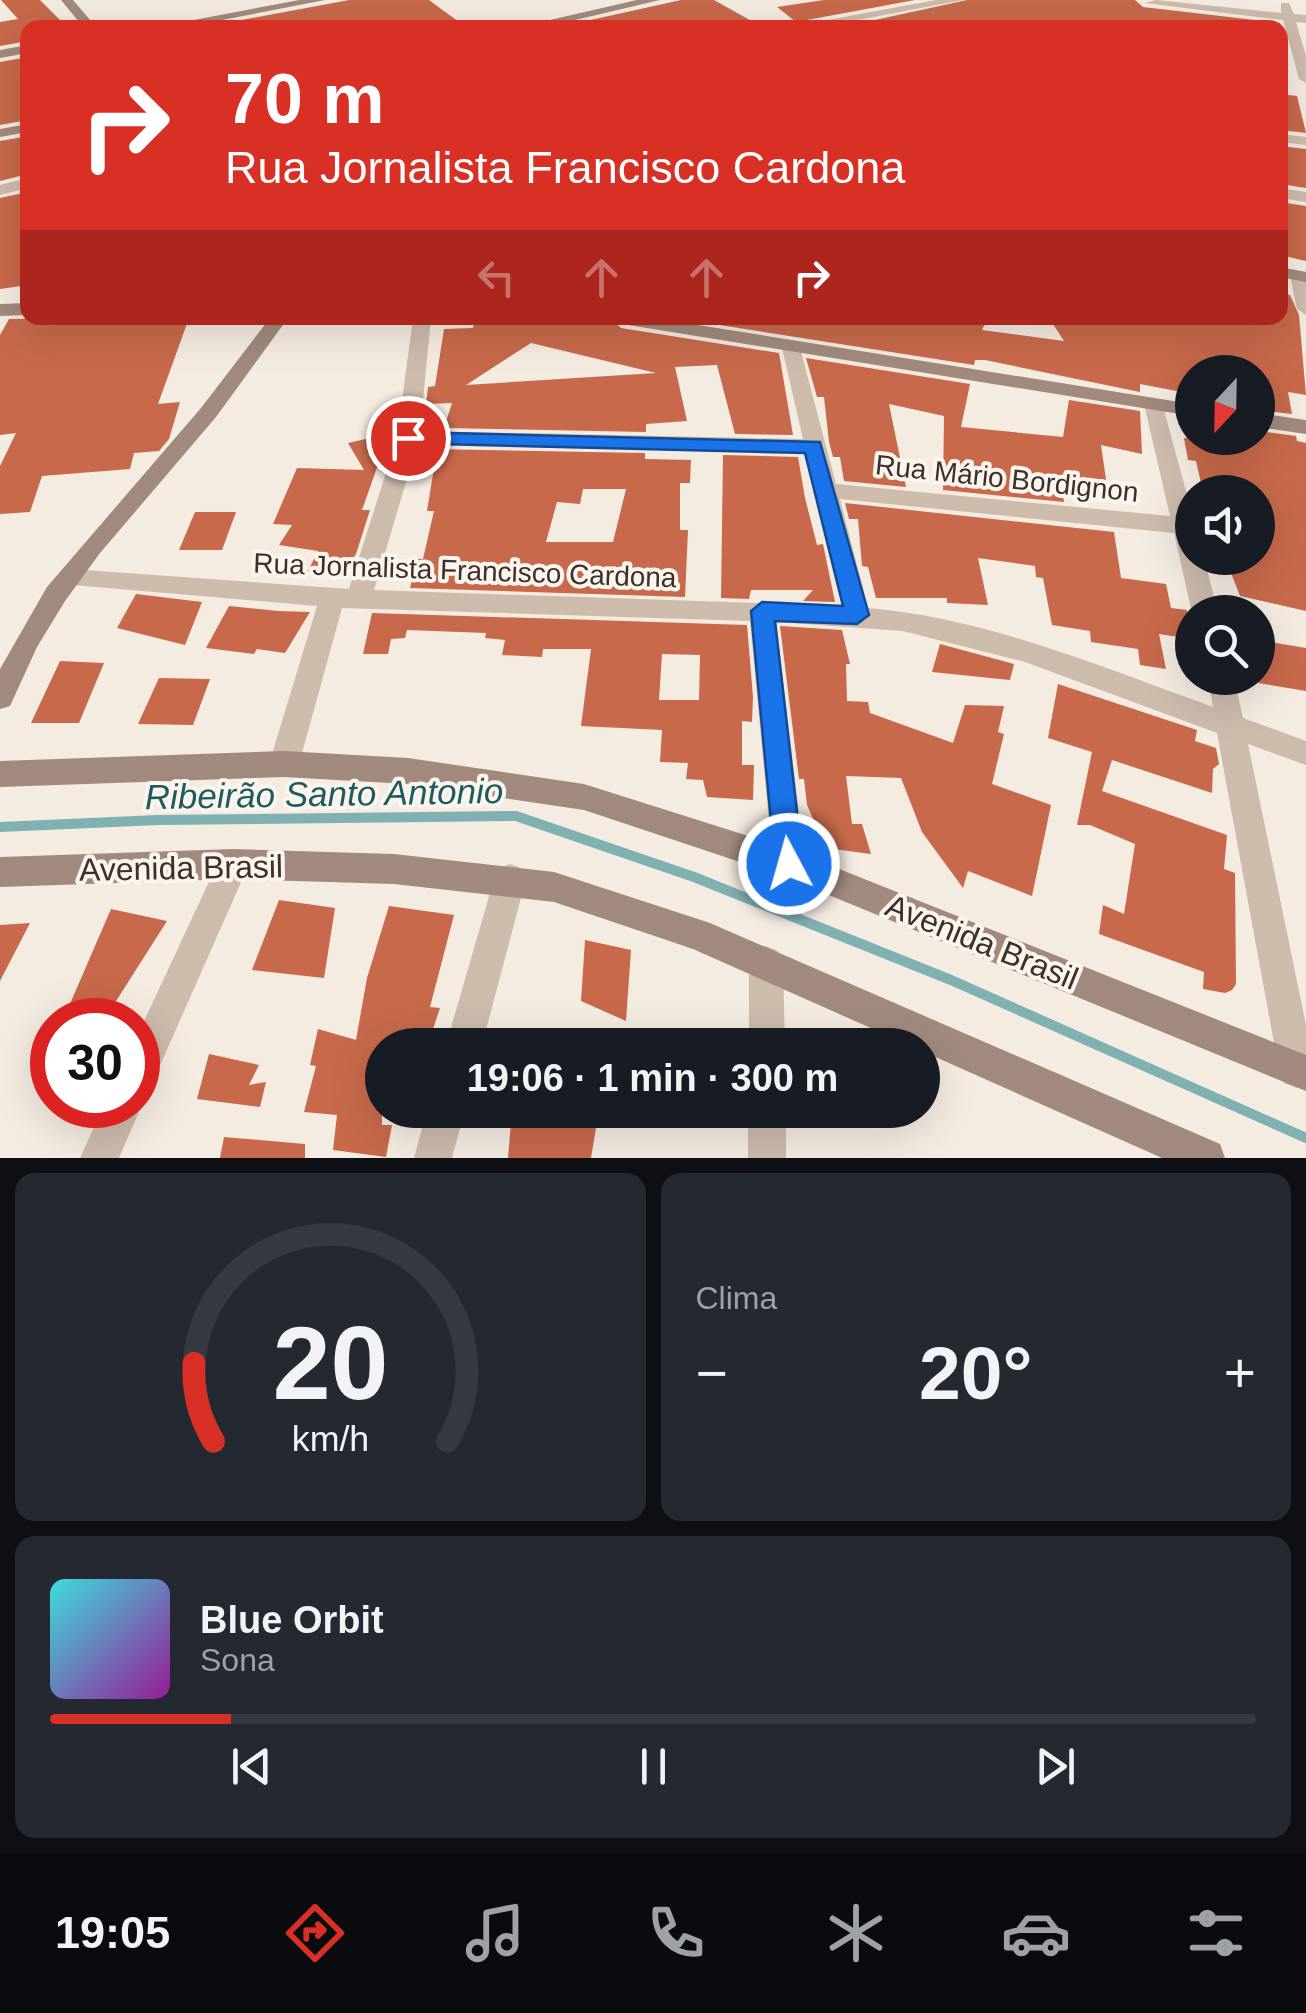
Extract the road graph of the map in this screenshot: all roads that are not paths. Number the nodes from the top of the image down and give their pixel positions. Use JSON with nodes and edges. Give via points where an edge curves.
{"nodes":[{"id":1,"x":68,"y":0,"type":"edge"},
{"id":2,"x":319,"y":0,"type":"edge"},
{"id":3,"x":654,"y":0,"type":"edge"},
{"id":4,"x":957,"y":0,"type":"edge"},
{"id":5,"x":1283,"y":0,"type":"edge"},
{"id":6,"x":636,"y":2,"type":"edge"},
{"id":7,"x":1151,"y":6,"type":"edge"},
{"id":8,"x":1291,"y":18,"type":"junction"},
{"id":9,"x":1306,"y":19,"type":"edge"},
{"id":10,"x":84,"y":20,"type":"edge"},
{"id":11,"x":203,"y":20,"type":"edge"},
{"id":12,"x":556,"y":20,"type":"edge"},
{"id":13,"x":838,"y":20,"type":"edge"},
{"id":14,"x":1302,"y":74,"type":"edge"},
{"id":15,"x":1295,"y":275,"type":"edge"},
{"id":16,"x":1306,"y":308,"type":"edge"},
{"id":17,"x":274,"y":325,"type":"edge"},
{"id":18,"x":421,"y":325,"type":"edge"},
{"id":19,"x":662,"y":325,"type":"edge"},
{"id":20,"x":792,"y":348,"type":"junction"},
{"id":21,"x":1154,"y":404,"type":"junction"},
{"id":22,"x":1175,"y":407,"type":"edge"},
{"id":23,"x":1275,"y":422,"type":"edge"},
{"id":24,"x":1306,"y":427,"type":"edge"},
{"id":25,"x":408,"y":438,"type":"junction"},
{"id":26,"x":813,"y":446,"type":"junction"},
{"id":27,"x":824,"y":490,"type":"junction"},
{"id":28,"x":1175,"y":492,"type":"edge"},
{"id":29,"x":1175,"y":525,"type":"edge"},
{"id":30,"x":70,"y":578,"type":"junction"},
{"id":31,"x":345,"y":598,"type":"junction"},
{"id":32,"x":762,"y":611,"type":"junction"},
{"id":33,"x":857,"y":615,"type":"junction"},
{"id":34,"x":1225,"y":695,"type":"edge"},
{"id":35,"x":0,"y":698,"type":"edge"},
{"id":36,"x":1233,"y":725,"type":"junction"},
{"id":37,"x":1306,"y":753,"type":"edge"},
{"id":38,"x":284,"y":764,"type":"junction"},
{"id":39,"x":0,"y":774,"type":"edge"},
{"id":40,"x":233,"y":864,"type":"junction"},
{"id":41,"x":789,"y":864,"type":"junction"},
{"id":42,"x":0,"y":872,"type":"edge"},
{"id":43,"x":510,"y":879,"type":"junction"},
{"id":44,"x":766,"y":963,"type":"junction"},
{"id":45,"x":160,"y":1025,"type":"edge"},
{"id":46,"x":469,"y":1028,"type":"edge"},
{"id":47,"x":766,"y":1028,"type":"edge"},
{"id":48,"x":1302,"y":1072,"type":"edge"},
{"id":49,"x":112,"y":1128,"type":"edge"},
{"id":50,"x":441,"y":1128,"type":"edge"},
{"id":51,"x":767,"y":1128,"type":"edge"},
{"id":52,"x":98,"y":1158,"type":"edge"},
{"id":53,"x":433,"y":1158,"type":"edge"},
{"id":54,"x":767,"y":1158,"type":"edge"},
{"id":55,"x":1206,"y":1158,"type":"edge"}],
"edges":[{"from":1,"to":10,"type":"street"},
{"from":2,"to":11,"type":"street"},
{"from":3,"to":6,"type":"street"},
{"from":4,"to":13,"type":"street"},
{"from":5,"to":8,"type":"street"},
{"from":6,"to":12,"type":"street"},
{"from":7,"to":8,"type":"street"},
{"from":8,"to":9,"type":"street"},
{"from":8,"to":14,"type":"street"},
{"from":15,"to":16,"type":"street"},
{"from":17,"to":30,"type":"street"},
{"from":18,"to":25,"type":"street"},
{"from":19,"to":20,"type":"street"},
{"from":20,"to":21,"type":"street"},
{"from":20,"to":26,"type":"street"},
{"from":21,"to":22,"type":"street"},
{"from":21,"to":28,"type":"street"},
{"from":23,"to":24,"type":"street"},
{"from":25,"to":26,"type":"street"},
{"from":25,"to":31,"type":"street"},
{"from":26,"to":27,"type":"street"},
{"from":27,"to":29,"type":"street","name":"Rua Mário Bordignon"},
{"from":27,"to":33,"type":"street"},
{"from":30,"to":31,"type":"street","name":"Rua Jornalista Francisco Cardona"},
{"from":30,"to":35,"type":"street"},
{"from":31,"to":32,"type":"street","name":"Rua Jornalista Francisco Cardona"},
{"from":31,"to":38,"type":"street"},
{"from":32,"to":33,"type":"street","name":"Rua Jornalista Francisco Cardona"},
{"from":32,"to":41,"type":"street"},
{"from":33,"to":36,"type":"street","name":"Rua Jornalista Francisco Cardona","via":[[1029,652]]},
{"from":34,"to":36,"type":"street"},
{"from":36,"to":37,"type":"street","name":"Rua Jornalista Francisco Cardona"},
{"from":36,"to":48,"type":"street"},
{"from":38,"to":39,"type":"street","name":"Avenida Brasil"},
{"from":38,"to":41,"type":"street","name":"Avenida Brasil","via":[[408,772],[584,797]]},
{"from":40,"to":42,"type":"street","name":"Avenida Brasil"},
{"from":40,"to":43,"type":"street","name":"Avenida Brasil"},
{"from":40,"to":45,"type":"street"},
{"from":41,"to":48,"type":"street","name":"Avenida Brasil"},
{"from":43,"to":44,"type":"street","name":"Avenida Brasil","via":[[611,903]]},
{"from":43,"to":46,"type":"street"},
{"from":44,"to":47,"type":"street"},
{"from":44,"to":55,"type":"street","name":"Avenida Brasil"},
{"from":49,"to":52,"type":"street"},
{"from":50,"to":53,"type":"street"},
{"from":51,"to":54,"type":"street"}]}
